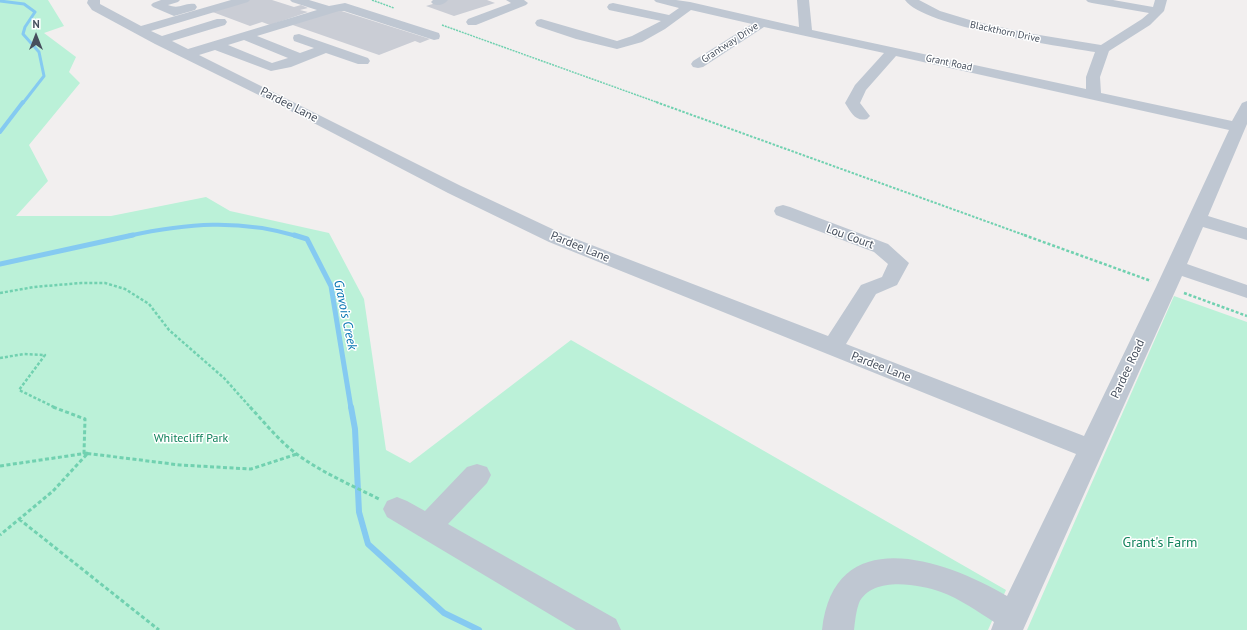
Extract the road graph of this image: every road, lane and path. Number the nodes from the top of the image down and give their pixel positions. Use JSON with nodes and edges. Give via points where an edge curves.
{"nodes":[{"id":1,"x":94,"y":0,"type":"edge"},
{"id":2,"x":174,"y":0,"type":"edge"},
{"id":3,"x":215,"y":0,"type":"edge"},
{"id":4,"x":244,"y":0,"type":"edge"},
{"id":5,"x":296,"y":0,"type":"edge"},
{"id":6,"x":372,"y":0,"type":"edge"},
{"id":7,"x":660,"y":0,"type":"edge"},
{"id":8,"x":803,"y":0,"type":"edge"},
{"id":9,"x":911,"y":0,"type":"edge"},
{"id":10,"x":1092,"y":0,"type":"edge"},
{"id":11,"x":521,"y":1,"type":"edge"},
{"id":12,"x":1159,"y":5,"type":"edge"},
{"id":13,"x":690,"y":6,"type":"junction"},
{"id":14,"x":613,"y":7,"type":"dead end"},
{"id":15,"x":394,"y":8,"type":"dead end"},
{"id":16,"x":327,"y":9,"type":"junction"},
{"id":17,"x":191,"y":15,"type":"junction"},
{"id":18,"x":671,"y":19,"type":"junction"},
{"id":19,"x":472,"y":22,"type":"dead end"},
{"id":20,"x":763,"y":22,"type":"junction"},
{"id":21,"x":541,"y":23,"type":"dead end"},
{"id":22,"x":439,"y":24,"type":"dead end"},
{"id":23,"x":139,"y":30,"type":"junction"},
{"id":24,"x":193,"y":31,"type":"junction"},
{"id":25,"x":806,"y":31,"type":"junction"},
{"id":26,"x":246,"y":32,"type":"junction"},
{"id":27,"x":434,"y":36,"type":"dead end"},
{"id":28,"x":299,"y":38,"type":"dead end"},
{"id":29,"x":160,"y":41,"type":"junction"},
{"id":30,"x":216,"y":45,"type":"junction"},
{"id":31,"x":326,"y":48,"type":"junction"},
{"id":32,"x":1103,"y":49,"type":"junction"},
{"id":33,"x":893,"y":50,"type":"junction"},
{"id":34,"x":186,"y":54,"type":"junction"},
{"id":35,"x":300,"y":58,"type":"junction"},
{"id":36,"x":362,"y":61,"type":"dead end"},
{"id":37,"x":698,"y":64,"type":"dead end"},
{"id":38,"x":1094,"y":95,"type":"junction"},
{"id":39,"x":862,"y":116,"type":"dead end"},
{"id":40,"x":1242,"y":116,"type":"edge"},
{"id":41,"x":782,"y":211,"type":"dead end"},
{"id":42,"x":1196,"y":219,"type":"junction"},
{"id":43,"x":1247,"y":234,"type":"edge"},
{"id":44,"x":1176,"y":267,"type":"junction"},
{"id":45,"x":1152,"y":282,"type":"dead end"},
{"id":46,"x":1177,"y":291,"type":"dead end"},
{"id":47,"x":1247,"y":292,"type":"edge"},
{"id":48,"x":0,"y":293,"type":"edge"},
{"id":49,"x":1247,"y":316,"type":"edge"},
{"id":50,"x":832,"y":348,"type":"junction"},
{"id":51,"x":0,"y":358,"type":"edge"},
{"id":52,"x":1091,"y":449,"type":"junction"},
{"id":53,"x":86,"y":453,"type":"junction"},
{"id":54,"x":298,"y":454,"type":"junction"},
{"id":55,"x":0,"y":466,"type":"edge"},
{"id":56,"x":477,"y":474,"type":"dead end"},
{"id":57,"x":396,"y":509,"type":"joint"},
{"id":58,"x":19,"y":519,"type":"junction"},
{"id":59,"x":428,"y":527,"type":"junction"},
{"id":60,"x":0,"y":535,"type":"edge"},
{"id":61,"x":1010,"y":623,"type":"edge"},
{"id":62,"x":159,"y":630,"type":"edge"},
{"id":63,"x":605,"y":630,"type":"edge"},
{"id":64,"x":838,"y":630,"type":"edge"}],
"edges":[{"from":1,"to":23,"type":"street","name":"Pardee Lane","via":[[96,7]]},
{"from":2,"to":3,"type":"street","via":[[157,5],[174,12]]},
{"from":4,"to":17,"type":"street"},
{"from":5,"to":16,"type":"street"},
{"from":6,"to":15,"type":"path"},
{"from":7,"to":13,"type":"street","name":"Grant Road"},
{"from":8,"to":25,"type":"street"},
{"from":9,"to":32,"type":"street","name":"Blackthorn Drive","via":[[963,23],[1010,34]]},
{"from":10,"to":12,"type":"street"},
{"from":11,"to":19,"type":"street"},
{"from":12,"to":32,"type":"street","via":[[1146,22]]},
{"from":13,"to":18,"type":"street"},
{"from":13,"to":20,"type":"street","name":"Grant Road"},
{"from":14,"to":18,"type":"street"},
{"from":16,"to":26,"type":"street"},
{"from":16,"to":27,"type":"street","via":[[345,7]]},
{"from":17,"to":23,"type":"street"},
{"from":17,"to":24,"type":"street","via":[[217,23]]},
{"from":18,"to":21,"type":"street","via":[[637,39],[617,46]]},
{"from":20,"to":25,"type":"street","name":"Grant Road"},
{"from":20,"to":37,"type":"street","name":"Grantway Drive"},
{"from":22,"to":45,"type":"path"},
{"from":23,"to":29,"type":"street","name":"Pardee Lane"},
{"from":24,"to":26,"type":"street","via":[[213,38]]},
{"from":24,"to":29,"type":"street"},
{"from":25,"to":33,"type":"street","name":"Grant Road"},
{"from":26,"to":30,"type":"street"},
{"from":26,"to":35,"type":"street"},
{"from":28,"to":31,"type":"street"},
{"from":29,"to":34,"type":"street","name":"Pardee Lane"},
{"from":30,"to":34,"type":"street"},
{"from":30,"to":35,"type":"street","via":[[271,67]]},
{"from":31,"to":35,"type":"street"},
{"from":31,"to":36,"type":"street"},
{"from":32,"to":38,"type":"street","via":[[1093,77]]},
{"from":33,"to":38,"type":"street","name":"Grant Road"},
{"from":33,"to":39,"type":"street","via":[[860,88],[852,103]]},
{"from":34,"to":50,"type":"street","name":"Pardee Lane","via":[[484,205],[543,232]]},
{"from":38,"to":40,"type":"street","name":"Grant Road"},
{"from":40,"to":42,"type":"street","name":"Pardee Road"},
{"from":41,"to":50,"type":"street","name":"Lou Court","via":[[882,248],[899,263],[890,281],[868,290]]},
{"from":42,"to":43,"type":"street"},
{"from":42,"to":44,"type":"street","name":"Pardee Road"},
{"from":44,"to":47,"type":"street"},
{"from":44,"to":52,"type":"street","name":"Pardee Road"},
{"from":46,"to":49,"type":"path"},
{"from":48,"to":54,"type":"path","via":[[81,283],[105,283],[125,289],[149,304],[170,330],[224,378],[273,432]]},
{"from":50,"to":52,"type":"street","name":"Pardee Lane"},
{"from":51,"to":53,"type":"path","via":[[24,354],[45,355],[19,390],[45,404],[85,419]]},
{"from":52,"to":61,"type":"street","name":"Pardee Road"},
{"from":53,"to":54,"type":"path","via":[[180,465],[251,469]]},
{"from":53,"to":55,"type":"path"},
{"from":53,"to":58,"type":"path","via":[[53,491]]},
{"from":54,"to":57,"type":"path","via":[[328,474]]},
{"from":56,"to":59,"type":"street"},
{"from":57,"to":59,"type":"street"},
{"from":58,"to":60,"type":"path"},
{"from":58,"to":62,"type":"path"},
{"from":59,"to":63,"type":"street"},
{"from":61,"to":64,"type":"street","via":[[978,595],[930,575],[907,571],[868,576],[855,584],[839,616]]}]}
